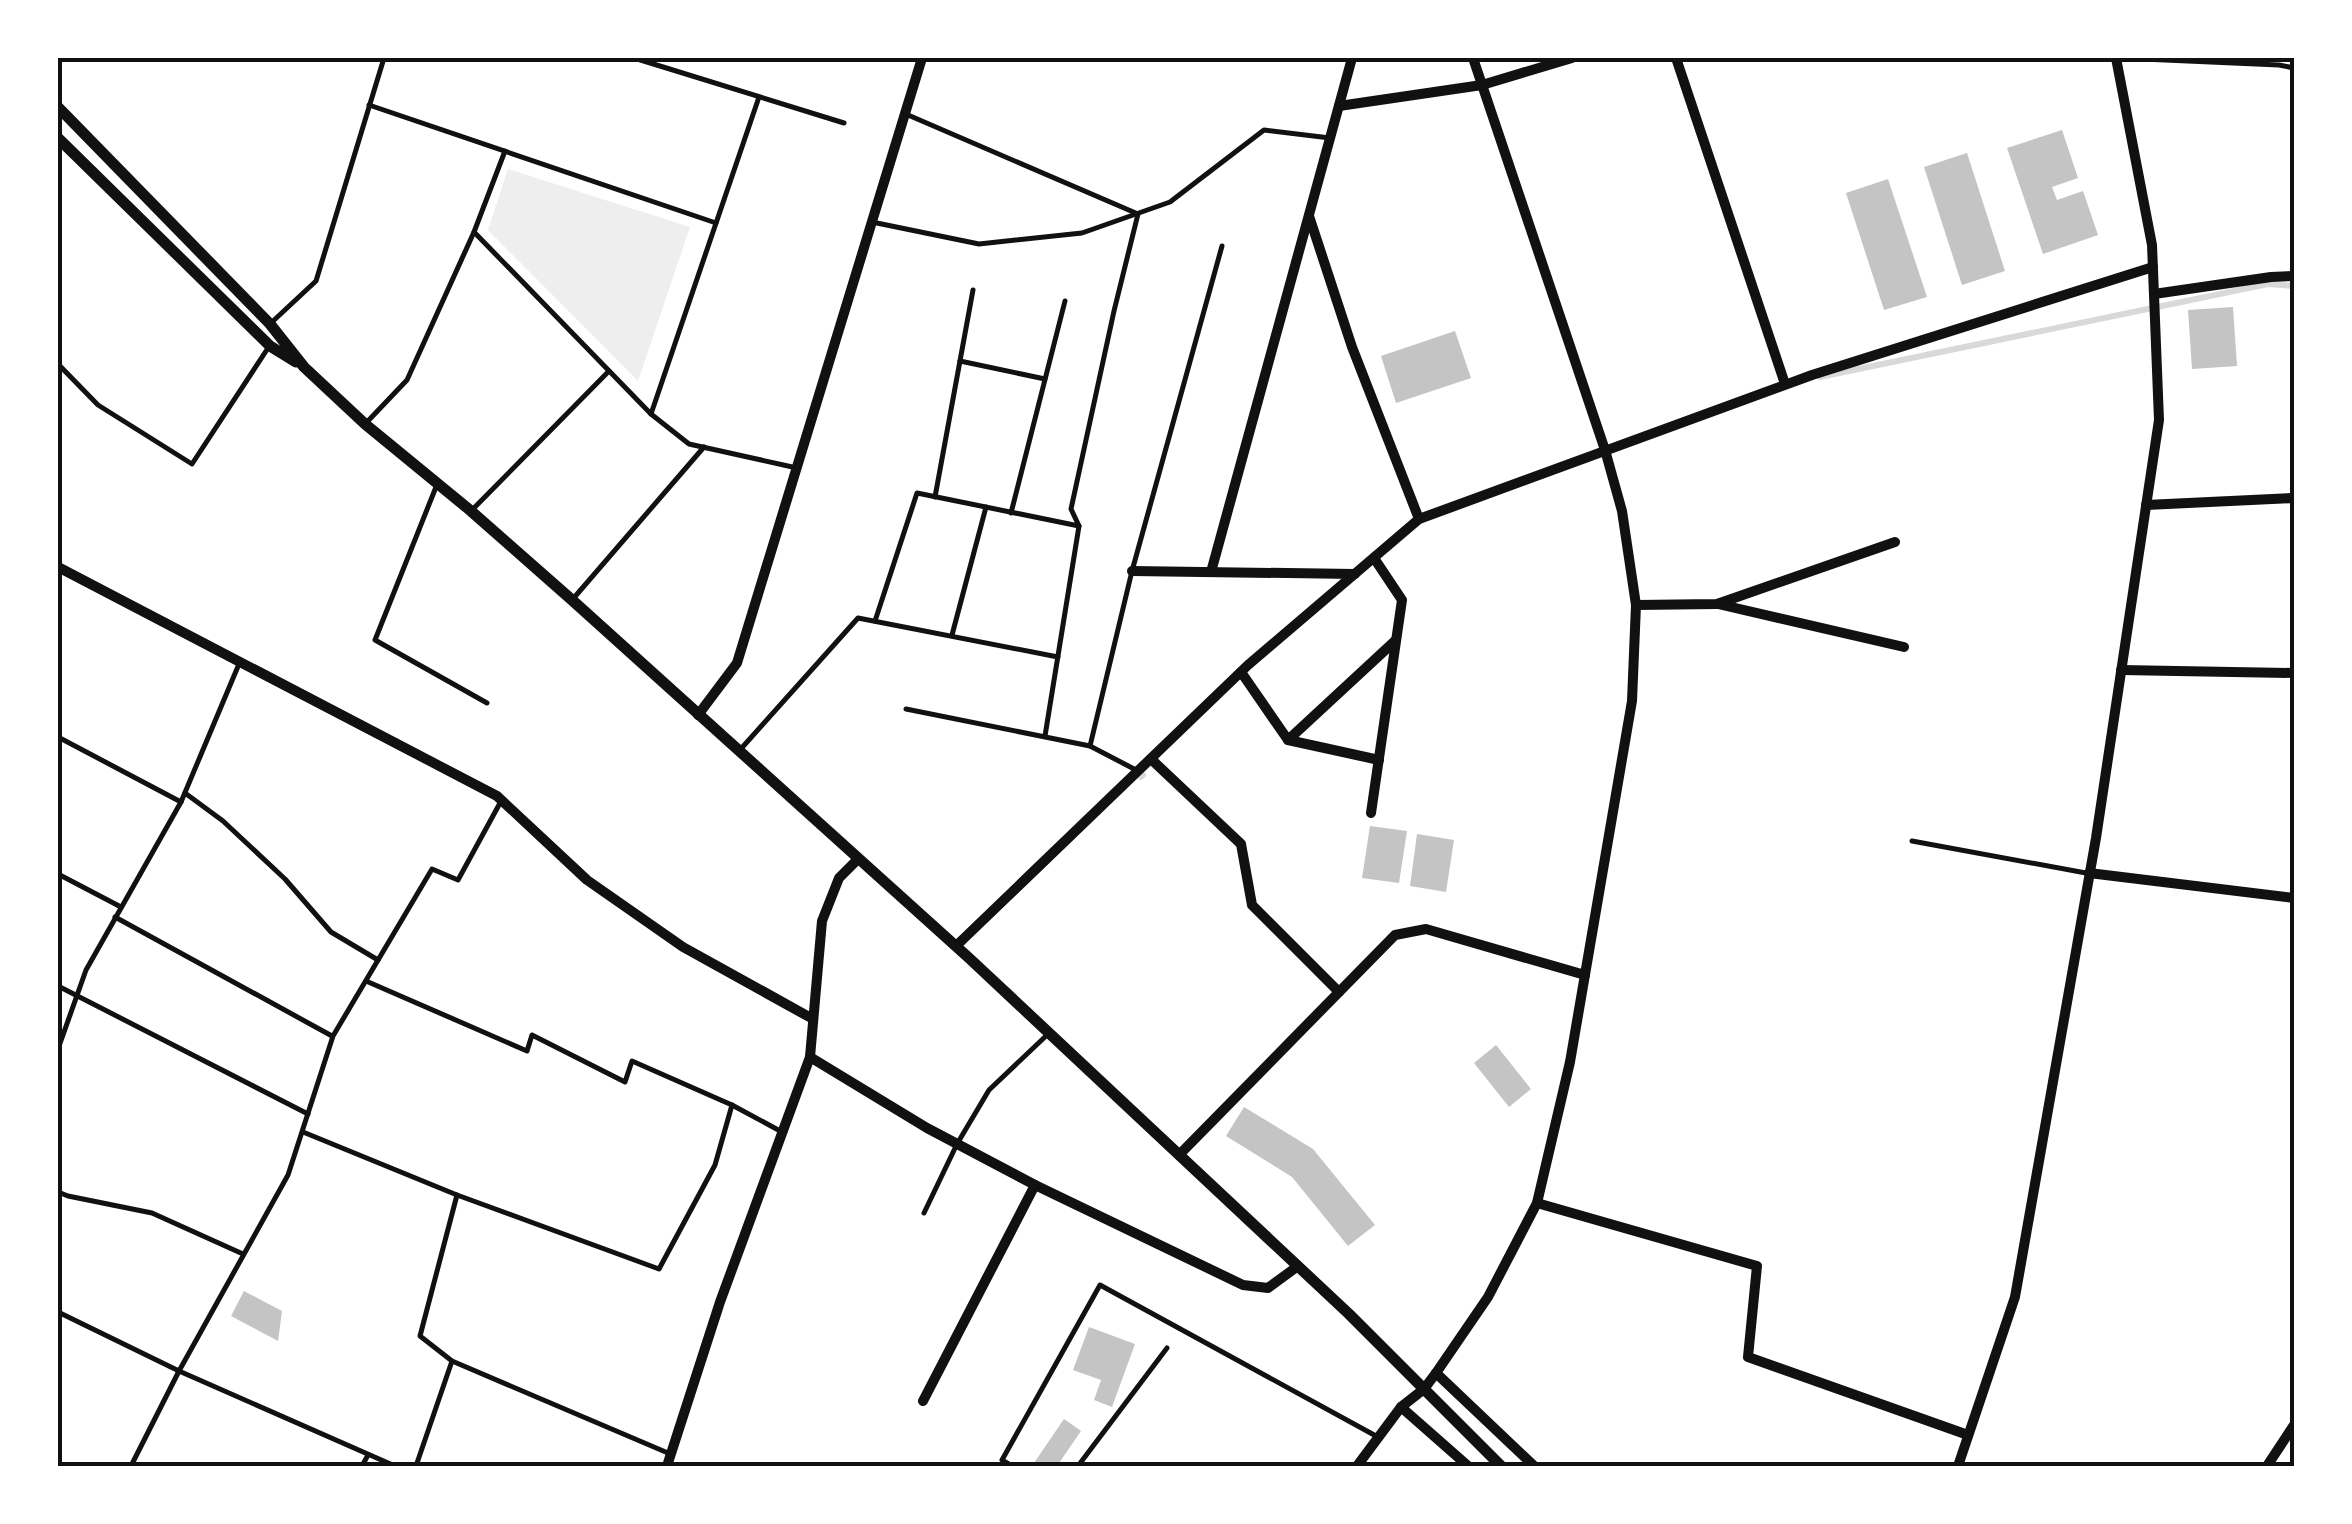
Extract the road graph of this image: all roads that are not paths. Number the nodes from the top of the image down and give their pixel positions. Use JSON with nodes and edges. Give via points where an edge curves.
{"nodes":[{"id":1,"x":384,"y":58,"type":"edge"},
{"id":2,"x":634,"y":58,"type":"edge"},
{"id":3,"x":922,"y":58,"type":"edge"},
{"id":4,"x":1352,"y":58,"type":"edge"},
{"id":5,"x":1472,"y":58,"type":"edge"},
{"id":6,"x":1572,"y":58,"type":"edge"},
{"id":7,"x":1676,"y":58,"type":"edge"},
{"id":8,"x":2116,"y":58,"type":"edge"},
{"id":9,"x":2294,"y":68,"type":"edge"},
{"id":10,"x":1482,"y":85,"type":"junction"},
{"id":11,"x":760,"y":97,"type":"junction"},
{"id":12,"x":370,"y":105,"type":"junction"},
{"id":13,"x":58,"y":106,"type":"edge"},
{"id":14,"x":1339,"y":106,"type":"junction"},
{"id":15,"x":905,"y":114,"type":"junction"},
{"id":16,"x":844,"y":123,"type":"dead end"},
{"id":17,"x":58,"y":138,"type":"edge"},
{"id":18,"x":1330,"y":138,"type":"junction"},
{"id":19,"x":505,"y":151,"type":"junction"},
{"id":20,"x":1138,"y":214,"type":"junction"},
{"id":21,"x":1309,"y":216,"type":"junction"},
{"id":22,"x":716,"y":222,"type":"junction"},
{"id":23,"x":872,"y":222,"type":"junction"},
{"id":24,"x":474,"y":232,"type":"junction"},
{"id":25,"x":1222,"y":246,"type":"dead end"},
{"id":26,"x":2153,"y":267,"type":"junction"},
{"id":27,"x":2294,"y":276,"type":"edge"},
{"id":28,"x":974,"y":290,"type":"dead end"},
{"id":29,"x":2154,"y":294,"type":"junction"},
{"id":30,"x":1065,"y":302,"type":"dead end"},
{"id":31,"x":274,"y":330,"type":"junction"},
{"id":32,"x":270,"y":346,"type":"junction"},
{"id":33,"x":960,"y":361,"type":"junction"},
{"id":34,"x":58,"y":364,"type":"edge"},
{"id":35,"x":304,"y":367,"type":"junction"},
{"id":36,"x":609,"y":370,"type":"junction"},
{"id":37,"x":1045,"y":380,"type":"junction"},
{"id":38,"x":1785,"y":384,"type":"junction"},
{"id":39,"x":651,"y":414,"type":"junction"},
{"id":40,"x":365,"y":424,"type":"junction"},
{"id":41,"x":704,"y":447,"type":"junction"},
{"id":42,"x":1605,"y":450,"type":"junction"},
{"id":43,"x":796,"y":468,"type":"junction"},
{"id":44,"x":437,"y":484,"type":"junction"},
{"id":45,"x":935,"y":497,"type":"junction"},
{"id":46,"x":2294,"y":498,"type":"edge"},
{"id":47,"x":2146,"y":505,"type":"junction"},
{"id":48,"x":986,"y":507,"type":"junction"},
{"id":49,"x":471,"y":511,"type":"junction"},
{"id":50,"x":1012,"y":513,"type":"junction"},
{"id":51,"x":1420,"y":519,"type":"junction"},
{"id":52,"x":1080,"y":526,"type":"junction"},
{"id":53,"x":1895,"y":542,"type":"dead end"},
{"id":54,"x":1374,"y":558,"type":"junction"},
{"id":55,"x":58,"y":566,"type":"edge"},
{"id":56,"x":1132,"y":572,"type":"junction"},
{"id":57,"x":1211,"y":572,"type":"junction"},
{"id":58,"x":1355,"y":574,"type":"junction"},
{"id":59,"x":572,"y":600,"type":"junction"},
{"id":60,"x":1717,"y":604,"type":"junction"},
{"id":61,"x":1636,"y":605,"type":"junction"},
{"id":62,"x":876,"y":621,"type":"junction"},
{"id":63,"x":952,"y":636,"type":"junction"},
{"id":64,"x":1396,"y":639,"type":"junction"},
{"id":65,"x":1904,"y":647,"type":"dead end"},
{"id":66,"x":1058,"y":658,"type":"junction"},
{"id":67,"x":240,"y":663,"type":"junction"},
{"id":68,"x":2121,"y":670,"type":"junction"},
{"id":69,"x":1241,"y":672,"type":"junction"},
{"id":70,"x":2294,"y":673,"type":"edge"},
{"id":71,"x":487,"y":703,"type":"dead end"},
{"id":72,"x":906,"y":709,"type":"dead end"},
{"id":73,"x":698,"y":715,"type":"junction"},
{"id":74,"x":1045,"y":736,"type":"junction"},
{"id":75,"x":58,"y":737,"type":"edge"},
{"id":76,"x":1288,"y":740,"type":"junction"},
{"id":77,"x":1090,"y":746,"type":"junction"},
{"id":78,"x":739,"y":752,"type":"junction"},
{"id":79,"x":1151,"y":758,"type":"junction"},
{"id":80,"x":1379,"y":760,"type":"junction"},
{"id":81,"x":1138,"y":771,"type":"junction"},
{"id":82,"x":184,"y":793,"type":"junction"},
{"id":83,"x":502,"y":800,"type":"junction"},
{"id":84,"x":180,"y":802,"type":"junction"},
{"id":85,"x":1371,"y":812,"type":"dead end"},
{"id":86,"x":1912,"y":841,"type":"dead end"},
{"id":87,"x":858,"y":859,"type":"junction"},
{"id":88,"x":2089,"y":873,"type":"junction"},
{"id":89,"x":58,"y":874,"type":"edge"},
{"id":90,"x":2294,"y":898,"type":"edge"},
{"id":91,"x":121,"y":907,"type":"junction"},
{"id":92,"x":115,"y":917,"type":"junction"},
{"id":93,"x":956,"y":946,"type":"junction"},
{"id":94,"x":378,"y":960,"type":"junction"},
{"id":95,"x":1585,"y":975,"type":"junction"},
{"id":96,"x":366,"y":981,"type":"junction"},
{"id":97,"x":58,"y":986,"type":"edge"},
{"id":98,"x":1339,"y":992,"type":"junction"},
{"id":99,"x":77,"y":994,"type":"junction"},
{"id":100,"x":813,"y":1019,"type":"junction"},
{"id":101,"x":1049,"y":1033,"type":"junction"},
{"id":102,"x":333,"y":1036,"type":"junction"},
{"id":103,"x":58,"y":1049,"type":"edge"},
{"id":104,"x":810,"y":1057,"type":"junction"},
{"id":105,"x":732,"y":1105,"type":"junction"},
{"id":106,"x":308,"y":1114,"type":"junction"},
{"id":107,"x":302,"y":1131,"type":"junction"},
{"id":108,"x":782,"y":1132,"type":"junction"},
{"id":109,"x":957,"y":1144,"type":"junction"},
{"id":110,"x":1179,"y":1155,"type":"junction"},
{"id":111,"x":1035,"y":1185,"type":"junction"},
{"id":112,"x":58,"y":1192,"type":"edge"},
{"id":113,"x":457,"y":1195,"type":"junction"},
{"id":114,"x":1537,"y":1203,"type":"junction"},
{"id":115,"x":924,"y":1213,"type":"dead end"},
{"id":116,"x":244,"y":1254,"type":"junction"},
{"id":117,"x":1298,"y":1266,"type":"junction"},
{"id":118,"x":58,"y":1312,"type":"edge"},
{"id":119,"x":1168,"y":1348,"type":"dead end"},
{"id":120,"x":452,"y":1361,"type":"junction"},
{"id":121,"x":178,"y":1371,"type":"junction"},
{"id":122,"x":1436,"y":1374,"type":"junction"},
{"id":123,"x":1424,"y":1389,"type":"junction"},
{"id":124,"x":923,"y":1401,"type":"dead end"},
{"id":125,"x":1402,"y":1407,"type":"junction"},
{"id":126,"x":2294,"y":1425,"type":"edge"},
{"id":127,"x":1968,"y":1435,"type":"junction"},
{"id":128,"x":1379,"y":1438,"type":"junction"},
{"id":129,"x":368,"y":1454,"type":"junction"},
{"id":130,"x":671,"y":1454,"type":"junction"},
{"id":131,"x":131,"y":1466,"type":"edge"},
{"id":132,"x":362,"y":1466,"type":"edge"},
{"id":133,"x":394,"y":1466,"type":"edge"},
{"id":134,"x":416,"y":1466,"type":"edge"},
{"id":135,"x":667,"y":1466,"type":"edge"},
{"id":136,"x":1012,"y":1466,"type":"edge"},
{"id":137,"x":1078,"y":1466,"type":"edge"},
{"id":138,"x":1358,"y":1466,"type":"edge"},
{"id":139,"x":1468,"y":1466,"type":"edge"},
{"id":140,"x":1501,"y":1466,"type":"edge"},
{"id":141,"x":1534,"y":1466,"type":"edge"},
{"id":142,"x":1958,"y":1466,"type":"edge"},
{"id":143,"x":2268,"y":1466,"type":"edge"}],
"edges":[{"from":1,"to":12,"type":"lane"},
{"from":2,"to":11,"type":"lane"},
{"from":3,"to":15,"type":"street"},
{"from":4,"to":14,"type":"street"},
{"from":5,"to":10,"type":"street"},
{"from":6,"to":10,"type":"street"},
{"from":7,"to":38,"type":"street"},
{"from":8,"to":9,"type":"lane"},
{"from":8,"to":26,"type":"street"},
{"from":10,"to":14,"type":"street"},
{"from":10,"to":42,"type":"street"},
{"from":11,"to":16,"type":"lane"},
{"from":11,"to":22,"type":"lane"},
{"from":12,"to":19,"type":"lane"},
{"from":12,"to":31,"type":"lane","via":[[316,281]]},
{"from":13,"to":31,"type":"street"},
{"from":14,"to":18,"type":"street"},
{"from":15,"to":20,"type":"lane"},
{"from":15,"to":23,"type":"street"},
{"from":17,"to":32,"type":"street"},
{"from":18,"to":20,"type":"lane","via":[[1264,130],[1170,202]]},
{"from":18,"to":21,"type":"street"},
{"from":19,"to":22,"type":"lane"},
{"from":19,"to":24,"type":"lane"},
{"from":20,"to":23,"type":"lane","via":[[1082,233],[979,244]]},
{"from":20,"to":52,"type":"lane","via":[[1072,509]]},
{"from":21,"to":51,"type":"street"},
{"from":21,"to":57,"type":"street"},
{"from":22,"to":39,"type":"lane"},
{"from":23,"to":43,"type":"street"},
{"from":24,"to":36,"type":"lane"},
{"from":24,"to":40,"type":"lane","via":[[407,380]]},
{"from":25,"to":56,"type":"lane"},
{"from":26,"to":29,"type":"street"},
{"from":26,"to":38,"type":"street"},
{"from":27,"to":29,"type":"street"},
{"from":28,"to":33,"type":"lane"},
{"from":29,"to":47,"type":"street","via":[[2159,420]]},
{"from":30,"to":37,"type":"lane"},
{"from":31,"to":32,"type":"lane"},
{"from":31,"to":35,"type":"street"},
{"from":32,"to":34,"type":"lane","via":[[192,464],[98,404]]},
{"from":32,"to":35,"type":"street"},
{"from":33,"to":37,"type":"lane"},
{"from":33,"to":45,"type":"lane"},
{"from":35,"to":40,"type":"street"},
{"from":36,"to":39,"type":"lane"},
{"from":36,"to":49,"type":"lane"},
{"from":37,"to":50,"type":"lane"},
{"from":38,"to":42,"type":"street"},
{"from":39,"to":41,"type":"lane","via":[[689,444]]},
{"from":40,"to":44,"type":"street"},
{"from":41,"to":43,"type":"lane"},
{"from":41,"to":59,"type":"lane"},
{"from":42,"to":51,"type":"street"},
{"from":42,"to":61,"type":"street"},
{"from":43,"to":73,"type":"street","via":[[737,663]]},
{"from":44,"to":49,"type":"street"},
{"from":44,"to":71,"type":"lane","via":[[375,640]]},
{"from":45,"to":48,"type":"lane"},
{"from":45,"to":62,"type":"lane","via":[[918,493]]},
{"from":46,"to":47,"type":"street"},
{"from":47,"to":68,"type":"street"},
{"from":48,"to":50,"type":"lane"},
{"from":48,"to":63,"type":"lane"},
{"from":49,"to":59,"type":"street"},
{"from":50,"to":52,"type":"lane"},
{"from":51,"to":54,"type":"street"},
{"from":52,"to":66,"type":"lane"},
{"from":53,"to":60,"type":"street"},
{"from":54,"to":58,"type":"street"},
{"from":54,"to":64,"type":"street","via":[[1402,600]]},
{"from":55,"to":67,"type":"street"},
{"from":56,"to":57,"type":"street"},
{"from":56,"to":77,"type":"lane"},
{"from":57,"to":58,"type":"street"},
{"from":58,"to":69,"type":"street"},
{"from":59,"to":73,"type":"street"},
{"from":60,"to":61,"type":"street"},
{"from":60,"to":65,"type":"street"},
{"from":61,"to":95,"type":"street","via":[[1632,700]]},
{"from":62,"to":63,"type":"lane"},
{"from":62,"to":78,"type":"lane","via":[[858,618]]},
{"from":63,"to":66,"type":"lane"},
{"from":64,"to":76,"type":"street"},
{"from":64,"to":80,"type":"street"},
{"from":66,"to":74,"type":"lane"},
{"from":67,"to":82,"type":"lane"},
{"from":67,"to":83,"type":"street"},
{"from":68,"to":70,"type":"street"},
{"from":68,"to":88,"type":"street"},
{"from":69,"to":76,"type":"street"},
{"from":69,"to":79,"type":"street"},
{"from":72,"to":74,"type":"lane"},
{"from":73,"to":78,"type":"street"},
{"from":74,"to":77,"type":"lane"},
{"from":75,"to":84,"type":"lane"},
{"from":76,"to":80,"type":"street"},
{"from":77,"to":81,"type":"lane"},
{"from":78,"to":87,"type":"street"},
{"from":79,"to":81,"type":"street"},
{"from":79,"to":98,"type":"street","via":[[1240,844],[1252,905]]},
{"from":80,"to":85,"type":"street"},
{"from":81,"to":93,"type":"street"},
{"from":82,"to":84,"type":"lane"},
{"from":82,"to":94,"type":"lane","via":[[224,821],[331,932]]},
{"from":83,"to":94,"type":"lane","via":[[458,880],[432,869]]},
{"from":83,"to":100,"type":"street","via":[[587,880],[684,947]]},
{"from":84,"to":91,"type":"lane"},
{"from":86,"to":88,"type":"lane"},
{"from":87,"to":93,"type":"street"},
{"from":87,"to":100,"type":"street","via":[[839,878],[822,922]]},
{"from":88,"to":90,"type":"street"},
{"from":88,"to":127,"type":"street","via":[[2015,1297]]},
{"from":89,"to":91,"type":"lane"},
{"from":91,"to":92,"type":"lane"},
{"from":92,"to":99,"type":"lane"},
{"from":92,"to":102,"type":"lane"},
{"from":93,"to":101,"type":"street"},
{"from":94,"to":96,"type":"lane"},
{"from":95,"to":98,"type":"street","via":[[1426,929],[1395,935]]},
{"from":95,"to":114,"type":"street"},
{"from":96,"to":102,"type":"lane"},
{"from":96,"to":105,"type":"lane","via":[[527,1051],[532,1035],[625,1082],[632,1061]]},
{"from":97,"to":99,"type":"lane"},
{"from":98,"to":110,"type":"street"},
{"from":99,"to":103,"type":"lane"},
{"from":99,"to":106,"type":"lane"},
{"from":100,"to":104,"type":"street"},
{"from":101,"to":109,"type":"lane","via":[[989,1090]]},
{"from":101,"to":110,"type":"street"},
{"from":102,"to":106,"type":"lane"},
{"from":104,"to":108,"type":"street"},
{"from":104,"to":109,"type":"street"},
{"from":105,"to":108,"type":"lane"},
{"from":105,"to":113,"type":"lane","via":[[715,1166],[659,1269]]},
{"from":106,"to":107,"type":"lane"},
{"from":107,"to":113,"type":"lane"},
{"from":107,"to":116,"type":"lane","via":[[288,1175]]},
{"from":108,"to":130,"type":"street"},
{"from":109,"to":111,"type":"street"},
{"from":109,"to":115,"type":"lane"},
{"from":110,"to":117,"type":"street"},
{"from":111,"to":117,"type":"street","via":[[1243,1286],[1268,1288]]},
{"from":111,"to":124,"type":"street"},
{"from":112,"to":116,"type":"lane","via":[[152,1213]]},
{"from":113,"to":120,"type":"lane","via":[[420,1336]]},
{"from":114,"to":122,"type":"street","via":[[1488,1297]]},
{"from":114,"to":127,"type":"street","via":[[1757,1266],[1748,1358]]},
{"from":116,"to":121,"type":"lane"},
{"from":117,"to":123,"type":"street"},
{"from":118,"to":121,"type":"lane"},
{"from":119,"to":137,"type":"lane"},
{"from":120,"to":130,"type":"lane"},
{"from":120,"to":134,"type":"lane"},
{"from":121,"to":129,"type":"lane"},
{"from":121,"to":131,"type":"lane"},
{"from":122,"to":123,"type":"street"},
{"from":122,"to":141,"type":"street"},
{"from":123,"to":125,"type":"street"},
{"from":123,"to":140,"type":"street"},
{"from":125,"to":128,"type":"street"},
{"from":125,"to":139,"type":"street"},
{"from":126,"to":143,"type":"street"},
{"from":127,"to":142,"type":"street"},
{"from":128,"to":136,"type":"lane","via":[[1100,1285],[1002,1460]]},
{"from":128,"to":138,"type":"street"},
{"from":129,"to":132,"type":"lane"},
{"from":129,"to":133,"type":"lane"},
{"from":130,"to":135,"type":"street"}]}
